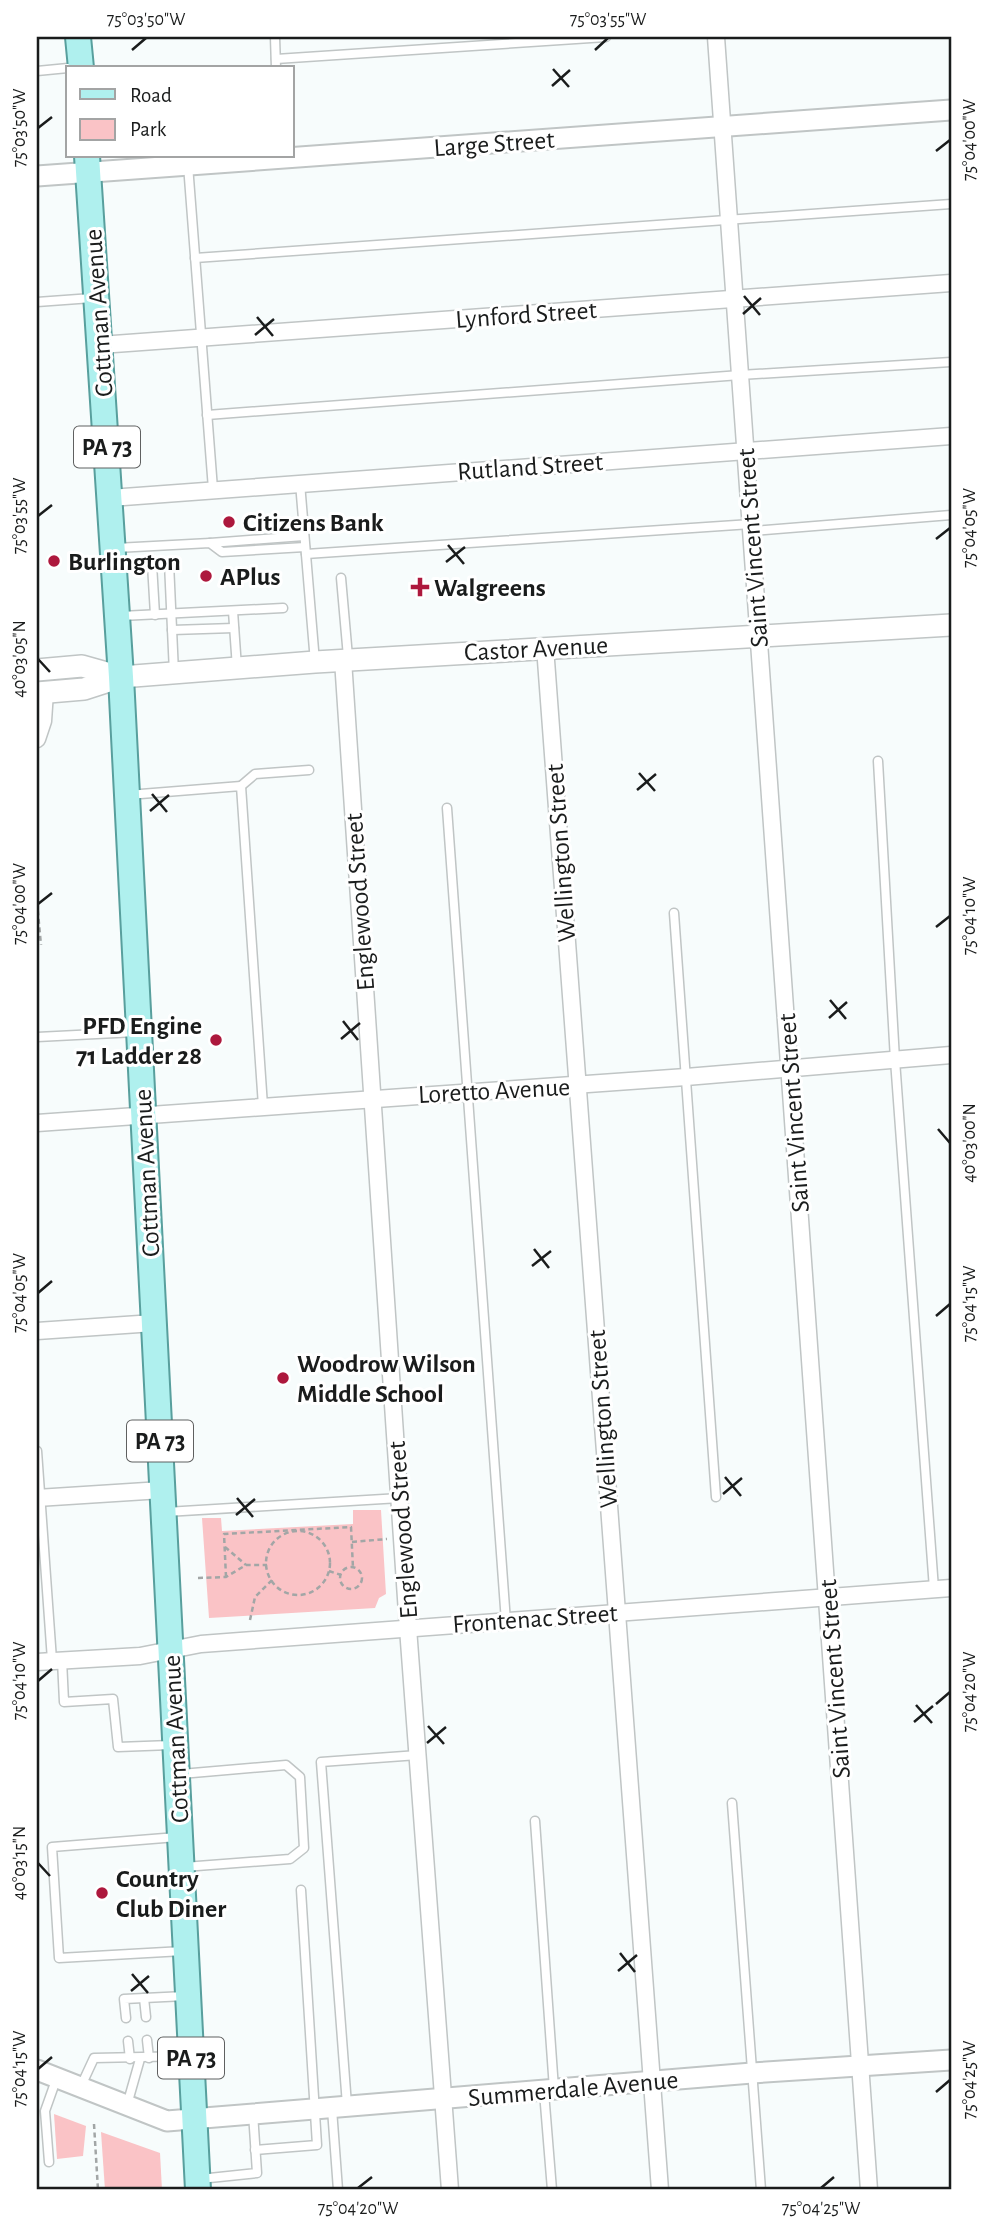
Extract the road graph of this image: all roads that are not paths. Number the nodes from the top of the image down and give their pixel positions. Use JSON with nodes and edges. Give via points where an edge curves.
{"nodes":[{"id":1,"x":78,"y":37,"type":"edge"},
{"id":2,"x":275,"y":37,"type":"edge"},
{"id":3,"x":607,"y":37,"type":"edge"},
{"id":4,"x":716,"y":37,"type":"edge"},
{"id":5,"x":276,"y":64,"type":"edge"},
{"id":6,"x":75,"y":66,"type":"edge"},
{"id":7,"x":66,"y":69,"type":"edge"},
{"id":8,"x":37,"y":71,"type":"edge"},
{"id":9,"x":951,"y":110,"type":"edge"},
{"id":10,"x":723,"y":127,"type":"junction"},
{"id":11,"x":294,"y":156,"type":"edge"},
{"id":12,"x":260,"y":158,"type":"edge"},
{"id":13,"x":199,"y":161,"type":"edge"},
{"id":14,"x":87,"y":164,"type":"edge"},
{"id":15,"x":37,"y":176,"type":"edge"},
{"id":16,"x":951,"y":204,"type":"edge"},
{"id":17,"x":729,"y":220,"type":"junction"},
{"id":18,"x":195,"y":258,"type":"junction"},
{"id":19,"x":951,"y":283,"type":"edge"},
{"id":20,"x":98,"y":297,"type":"junction"},
{"id":21,"x":736,"y":299,"type":"junction"},
{"id":22,"x":37,"y":302,"type":"edge"},
{"id":23,"x":201,"y":336,"type":"junction"},
{"id":24,"x":100,"y":345,"type":"junction"},
{"id":25,"x":951,"y":362,"type":"edge"},
{"id":26,"x":740,"y":374,"type":"junction"},
{"id":27,"x":208,"y":415,"type":"junction"},
{"id":28,"x":951,"y":436,"type":"edge"},
{"id":29,"x":744,"y":451,"type":"junction"},
{"id":30,"x":299,"y":482,"type":"junction"},
{"id":31,"x":214,"y":489,"type":"junction"},
{"id":32,"x":110,"y":498,"type":"junction"},
{"id":33,"x":951,"y":515,"type":"edge"},
{"id":34,"x":751,"y":527,"type":"junction"},
{"id":35,"x":304,"y":536,"type":"junction"},
{"id":36,"x":210,"y":543,"type":"junction"},
{"id":37,"x":306,"y":551,"type":"junction"},
{"id":38,"x":114,"y":557,"type":"junction"},
{"id":39,"x":152,"y":564,"type":"junction"},
{"id":40,"x":341,"y":578,"type":"dead end"},
{"id":41,"x":283,"y":608,"type":"dead end"},
{"id":42,"x":233,"y":611,"type":"junction"},
{"id":43,"x":172,"y":614,"type":"junction"},
{"id":44,"x":155,"y":615,"type":"junction"},
{"id":45,"x":117,"y":617,"type":"junction"},
{"id":46,"x":951,"y":625,"type":"edge"},
{"id":47,"x":234,"y":628,"type":"junction"},
{"id":48,"x":172,"y":630,"type":"junction"},
{"id":49,"x":759,"y":636,"type":"junction"},
{"id":50,"x":545,"y":647,"type":"junction"},
{"id":51,"x":346,"y":660,"type":"junction"},
{"id":52,"x":315,"y":662,"type":"junction"},
{"id":53,"x":237,"y":668,"type":"junction"},
{"id":54,"x":37,"y":670,"type":"edge"},
{"id":55,"x":174,"y":673,"type":"junction"},
{"id":56,"x":121,"y":677,"type":"junction"},
{"id":57,"x":41,"y":692,"type":"edge"},
{"id":58,"x":37,"y":739,"type":"edge"},
{"id":59,"x":878,"y":761,"type":"dead end"},
{"id":60,"x":309,"y":770,"type":"dead end"},
{"id":61,"x":241,"y":786,"type":"junction"},
{"id":62,"x":127,"y":795,"type":"junction"},
{"id":63,"x":447,"y":808,"type":"dead end"},
{"id":64,"x":674,"y":913,"type":"dead end"},
{"id":65,"x":139,"y":1032,"type":"junction"},
{"id":66,"x":37,"y":1037,"type":"edge"},
{"id":67,"x":951,"y":1055,"type":"edge"},
{"id":68,"x":895,"y":1060,"type":"junction"},
{"id":69,"x":790,"y":1069,"type":"junction"},
{"id":70,"x":686,"y":1077,"type":"junction"},
{"id":71,"x":578,"y":1085,"type":"junction"},
{"id":72,"x":468,"y":1091,"type":"junction"},
{"id":73,"x":371,"y":1098,"type":"junction"},
{"id":74,"x":263,"y":1106,"type":"junction"},
{"id":75,"x":143,"y":1115,"type":"junction"},
{"id":76,"x":37,"y":1123,"type":"edge"},
{"id":77,"x":37,"y":1320,"type":"edge"},
{"id":78,"x":154,"y":1323,"type":"junction"},
{"id":79,"x":37,"y":1331,"type":"edge"},
{"id":80,"x":37,"y":1451,"type":"edge"},
{"id":81,"x":716,"y":1497,"type":"dead end"},
{"id":82,"x":39,"y":1498,"type":"edge"},
{"id":83,"x":400,"y":1498,"type":"junction"},
{"id":84,"x":163,"y":1501,"type":"junction"},
{"id":85,"x":41,"y":1581,"type":"edge"},
{"id":86,"x":951,"y":1588,"type":"edge"},
{"id":87,"x":934,"y":1589,"type":"junction"},
{"id":88,"x":828,"y":1596,"type":"junction"},
{"id":89,"x":616,"y":1612,"type":"junction"},
{"id":90,"x":506,"y":1622,"type":"junction"},
{"id":91,"x":408,"y":1628,"type":"junction"},
{"id":92,"x":170,"y":1650,"type":"junction"},
{"id":93,"x":51,"y":1661,"type":"edge"},
{"id":94,"x":174,"y":1745,"type":"junction"},
{"id":95,"x":419,"y":1755,"type":"junction"},
{"id":96,"x":177,"y":1774,"type":"junction"},
{"id":97,"x":732,"y":1803,"type":"dead end"},
{"id":98,"x":535,"y":1821,"type":"dead end"},
{"id":99,"x":180,"y":1837,"type":"junction"},
{"id":100,"x":181,"y":1867,"type":"junction"},
{"id":101,"x":300,"y":1890,"type":"dead end"},
{"id":102,"x":186,"y":1951,"type":"junction"},
{"id":103,"x":188,"y":1996,"type":"junction"},
{"id":104,"x":144,"y":1998,"type":"junction"},
{"id":105,"x":145,"y":2017,"type":"dead end"},
{"id":106,"x":126,"y":2018,"type":"dead end"},
{"id":107,"x":147,"y":2040,"type":"dead end"},
{"id":108,"x":128,"y":2042,"type":"dead end"},
{"id":109,"x":191,"y":2056,"type":"junction"},
{"id":110,"x":139,"y":2059,"type":"junction"},
{"id":111,"x":951,"y":2060,"type":"edge"},
{"id":112,"x":861,"y":2068,"type":"junction"},
{"id":113,"x":37,"y":2070,"type":"edge"},
{"id":114,"x":752,"y":2073,"type":"junction"},
{"id":115,"x":57,"y":2077,"type":"junction"},
{"id":116,"x":653,"y":2081,"type":"junction"},
{"id":117,"x":81,"y":2086,"type":"junction"},
{"id":118,"x":549,"y":2090,"type":"junction"},
{"id":119,"x":443,"y":2098,"type":"junction"},
{"id":120,"x":127,"y":2105,"type":"junction"},
{"id":121,"x":331,"y":2106,"type":"junction"},
{"id":122,"x":253,"y":2112,"type":"junction"},
{"id":123,"x":195,"y":2120,"type":"junction"},
{"id":124,"x":255,"y":2150,"type":"junction"},
{"id":125,"x":49,"y":2162,"type":"dead end"},
{"id":126,"x":198,"y":2185,"type":"edge"},
{"id":127,"x":338,"y":2190,"type":"edge"},
{"id":128,"x":450,"y":2190,"type":"edge"},
{"id":129,"x":552,"y":2190,"type":"edge"},
{"id":130,"x":660,"y":2190,"type":"edge"},
{"id":131,"x":761,"y":2190,"type":"edge"},
{"id":132,"x":869,"y":2190,"type":"edge"}],
"edges":[{"from":1,"to":6,"type":"main road"},
{"from":2,"to":5,"type":"lane"},
{"from":3,"to":5,"type":"lane"},
{"from":4,"to":10,"type":"street","name":"Saint Vincent Street"},
{"from":7,"to":8,"type":"lane"},
{"from":9,"to":10,"type":"street","name":"Large Street"},
{"from":10,"to":11,"type":"street","name":"Large Street"},
{"from":10,"to":17,"type":"street","name":"Saint Vincent Street"},
{"from":12,"to":13,"type":"street","name":"Large Street"},
{"from":13,"to":14,"type":"street","name":"Large Street"},
{"from":13,"to":18,"type":"lane"},
{"from":14,"to":15,"type":"street","name":"Large Street"},
{"from":14,"to":20,"type":"main road","name":"Cottman Avenue","number":"PA 73"},
{"from":16,"to":17,"type":"lane"},
{"from":17,"to":18,"type":"lane"},
{"from":17,"to":21,"type":"street","name":"Saint Vincent Street"},
{"from":18,"to":23,"type":"lane"},
{"from":19,"to":21,"type":"street","name":"Lynford Street"},
{"from":20,"to":22,"type":"lane"},
{"from":20,"to":24,"type":"main road","name":"Cottman Avenue","number":"PA 73"},
{"from":21,"to":23,"type":"street","name":"Lynford Street"},
{"from":21,"to":26,"type":"street","name":"Saint Vincent Street"},
{"from":23,"to":24,"type":"street","name":"Lynford Street"},
{"from":23,"to":27,"type":"lane"},
{"from":24,"to":32,"type":"main road","name":"Cottman Avenue","number":"PA 73"},
{"from":25,"to":26,"type":"lane"},
{"from":26,"to":27,"type":"lane"},
{"from":26,"to":29,"type":"street","name":"Saint Vincent Street"},
{"from":27,"to":31,"type":"lane"},
{"from":28,"to":29,"type":"street","name":"Rutland Street"},
{"from":29,"to":30,"type":"street","name":"Rutland Street"},
{"from":29,"to":34,"type":"street","name":"Saint Vincent Street"},
{"from":30,"to":31,"type":"street","name":"Rutland Street"},
{"from":30,"to":35,"type":"lane"},
{"from":31,"to":32,"type":"street","name":"Rutland Street"},
{"from":32,"to":38,"type":"main road","name":"Cottman Avenue","number":"PA 73"},
{"from":33,"to":34,"type":"lane"},
{"from":34,"to":37,"type":"lane"},
{"from":34,"to":49,"type":"street","name":"Saint Vincent Street"},
{"from":35,"to":36,"type":"lane"},
{"from":35,"to":37,"type":"lane"},
{"from":36,"to":37,"type":"lane","via":[[222,552]]},
{"from":36,"to":38,"type":"lane"},
{"from":37,"to":52,"type":"lane"},
{"from":38,"to":39,"type":"lane"},
{"from":38,"to":45,"type":"main road","name":"Cottman Avenue","number":"PA 73"},
{"from":39,"to":43,"type":"lane","via":[[169,563]]},
{"from":39,"to":44,"type":"lane"},
{"from":40,"to":51,"type":"lane"},
{"from":41,"to":42,"type":"lane"},
{"from":42,"to":43,"type":"lane"},
{"from":42,"to":47,"type":"lane"},
{"from":43,"to":44,"type":"lane"},
{"from":43,"to":48,"type":"lane"},
{"from":44,"to":45,"type":"lane"},
{"from":45,"to":56,"type":"main road","name":"Cottman Avenue","number":"PA 73"},
{"from":46,"to":49,"type":"main road","name":"Castor Avenue"},
{"from":47,"to":48,"type":"lane"},
{"from":47,"to":53,"type":"lane"},
{"from":48,"to":55,"type":"lane"},
{"from":49,"to":50,"type":"main road","name":"Castor Avenue"},
{"from":49,"to":69,"type":"street","name":"Saint Vincent Street"},
{"from":50,"to":51,"type":"main road","name":"Castor Avenue"},
{"from":50,"to":71,"type":"street","name":"Wellington Street"},
{"from":51,"to":52,"type":"main road","name":"Castor Avenue"},
{"from":51,"to":73,"type":"street","name":"Englewood Street"},
{"from":52,"to":53,"type":"main road","name":"Castor Avenue"},
{"from":53,"to":55,"type":"main road","name":"Castor Avenue"},
{"from":54,"to":56,"type":"main road","name":"Castor Avenue","via":[[82,666]]},
{"from":55,"to":56,"type":"main road","name":"Castor Avenue"},
{"from":56,"to":57,"type":"main road","name":"Castor Avenue","via":[[84,689]]},
{"from":56,"to":62,"type":"main road","name":"Cottman Avenue","number":"PA 73"},
{"from":57,"to":58,"type":"street","via":[[43,722]]},
{"from":59,"to":68,"type":"lane"},
{"from":60,"to":61,"type":"lane","via":[[255,774]]},
{"from":61,"to":62,"type":"lane"},
{"from":61,"to":74,"type":"lane"},
{"from":62,"to":65,"type":"main road","name":"Cottman Avenue","number":"PA 73"},
{"from":63,"to":72,"type":"lane"},
{"from":64,"to":70,"type":"lane"},
{"from":65,"to":66,"type":"lane"},
{"from":65,"to":75,"type":"main road","name":"Cottman Avenue","number":"PA 73"},
{"from":67,"to":68,"type":"street","name":"Loretto Avenue"},
{"from":68,"to":69,"type":"street","name":"Loretto Avenue"},
{"from":68,"to":87,"type":"lane"},
{"from":69,"to":70,"type":"street","name":"Loretto Avenue"},
{"from":69,"to":88,"type":"street","name":"Saint Vincent Street"},
{"from":70,"to":71,"type":"street","name":"Loretto Avenue"},
{"from":70,"to":81,"type":"lane"},
{"from":71,"to":72,"type":"street","name":"Loretto Avenue"},
{"from":71,"to":89,"type":"street","name":"Wellington Street"},
{"from":72,"to":73,"type":"street","name":"Loretto Avenue"},
{"from":72,"to":90,"type":"lane"},
{"from":73,"to":74,"type":"street","name":"Loretto Avenue"},
{"from":73,"to":83,"type":"street","name":"Englewood Street"},
{"from":74,"to":75,"type":"street","name":"Loretto Avenue"},
{"from":75,"to":76,"type":"street","name":"Loretto Avenue"},
{"from":75,"to":78,"type":"main road","name":"Cottman Avenue","number":"PA 73"},
{"from":77,"to":79,"type":"lane"},
{"from":78,"to":79,"type":"street"},
{"from":78,"to":84,"type":"main road","name":"Cottman Avenue","number":"PA 73"},
{"from":80,"to":82,"type":"lane"},
{"from":82,"to":84,"type":"street"},
{"from":82,"to":85,"type":"lane"},
{"from":83,"to":84,"type":"lane"},
{"from":83,"to":91,"type":"street","name":"Englewood Street"},
{"from":84,"to":92,"type":"main road","name":"Cottman Avenue","number":"PA 73"},
{"from":85,"to":93,"type":"lane"},
{"from":86,"to":87,"type":"street","name":"Frontenac Street"},
{"from":87,"to":88,"type":"street","name":"Frontenac Street"},
{"from":88,"to":89,"type":"street","name":"Frontenac Street"},
{"from":88,"to":112,"type":"street","name":"Saint Vincent Street"},
{"from":89,"to":90,"type":"street","name":"Frontenac Street"},
{"from":89,"to":116,"type":"street","name":"Wellington Street"},
{"from":90,"to":91,"type":"street","name":"Frontenac Street"},
{"from":91,"to":92,"type":"street","name":"Frontenac Street"},
{"from":91,"to":95,"type":"street","name":"Englewood Street"},
{"from":92,"to":93,"type":"street","name":"Frontenac Street"},
{"from":92,"to":94,"type":"main road","name":"Cottman Avenue","number":"PA 73"},
{"from":93,"to":94,"type":"lane","via":[[64,1702],[113,1699],[118,1747]]},
{"from":94,"to":96,"type":"main road","name":"Cottman Avenue","number":"PA 73"},
{"from":95,"to":119,"type":"street","name":"Englewood Street"},
{"from":95,"to":121,"type":"lane","via":[[321,1762]]},
{"from":96,"to":99,"type":"main road","name":"Cottman Avenue","number":"PA 73"},
{"from":96,"to":100,"type":"lane","via":[[286,1765],[300,1777],[304,1848],[290,1859]]},
{"from":97,"to":114,"type":"lane"},
{"from":98,"to":118,"type":"lane"},
{"from":99,"to":100,"type":"main road","name":"Cottman Avenue","number":"PA 73"},
{"from":99,"to":102,"type":"lane","via":[[52,1847],[59,1958]]},
{"from":100,"to":102,"type":"main road","name":"Cottman Avenue","number":"PA 73"},
{"from":101,"to":121,"type":"lane"},
{"from":102,"to":103,"type":"main road","name":"Cottman Avenue","number":"PA 73"},
{"from":103,"to":104,"type":"lane"},
{"from":103,"to":109,"type":"main road","name":"Cottman Avenue","number":"PA 73"},
{"from":104,"to":105,"type":"lane"},
{"from":104,"to":106,"type":"lane","via":[[124,1998]]},
{"from":107,"to":110,"type":"lane"},
{"from":108,"to":110,"type":"lane"},
{"from":109,"to":110,"type":"lane"},
{"from":109,"to":123,"type":"main road","name":"Cottman Avenue","number":"PA 73"},
{"from":110,"to":117,"type":"lane","via":[[94,2058]]},
{"from":110,"to":120,"type":"lane"},
{"from":111,"to":112,"type":"street","name":"Summerdale Avenue"},
{"from":112,"to":114,"type":"street","name":"Summerdale Avenue"},
{"from":112,"to":132,"type":"street","name":"Saint Vincent Street"},
{"from":113,"to":115,"type":"street","name":"Summerdale Avenue"},
{"from":114,"to":116,"type":"street","name":"Summerdale Avenue"},
{"from":114,"to":131,"type":"lane"},
{"from":115,"to":117,"type":"street","name":"Summerdale Avenue"},
{"from":115,"to":125,"type":"lane","via":[[45,2111]]},
{"from":116,"to":118,"type":"street","name":"Summerdale Avenue"},
{"from":116,"to":130,"type":"street","name":"Wellington Street"},
{"from":117,"to":120,"type":"street","name":"Summerdale Avenue"},
{"from":118,"to":119,"type":"street","name":"Summerdale Avenue"},
{"from":118,"to":129,"type":"lane"},
{"from":119,"to":121,"type":"street","name":"Summerdale Avenue"},
{"from":119,"to":128,"type":"street","name":"Englewood Street"},
{"from":120,"to":123,"type":"street","name":"Summerdale Avenue","via":[[167,2121]]},
{"from":121,"to":122,"type":"street","name":"Summerdale Avenue"},
{"from":121,"to":124,"type":"lane","via":[[317,2145]]},
{"from":121,"to":127,"type":"lane"},
{"from":122,"to":123,"type":"street","name":"Summerdale Avenue"},
{"from":122,"to":124,"type":"lane"},
{"from":123,"to":126,"type":"main road","name":"Cottman Avenue","number":"PA 73"},
{"from":124,"to":126,"type":"lane","via":[[257,2173]]}]}
